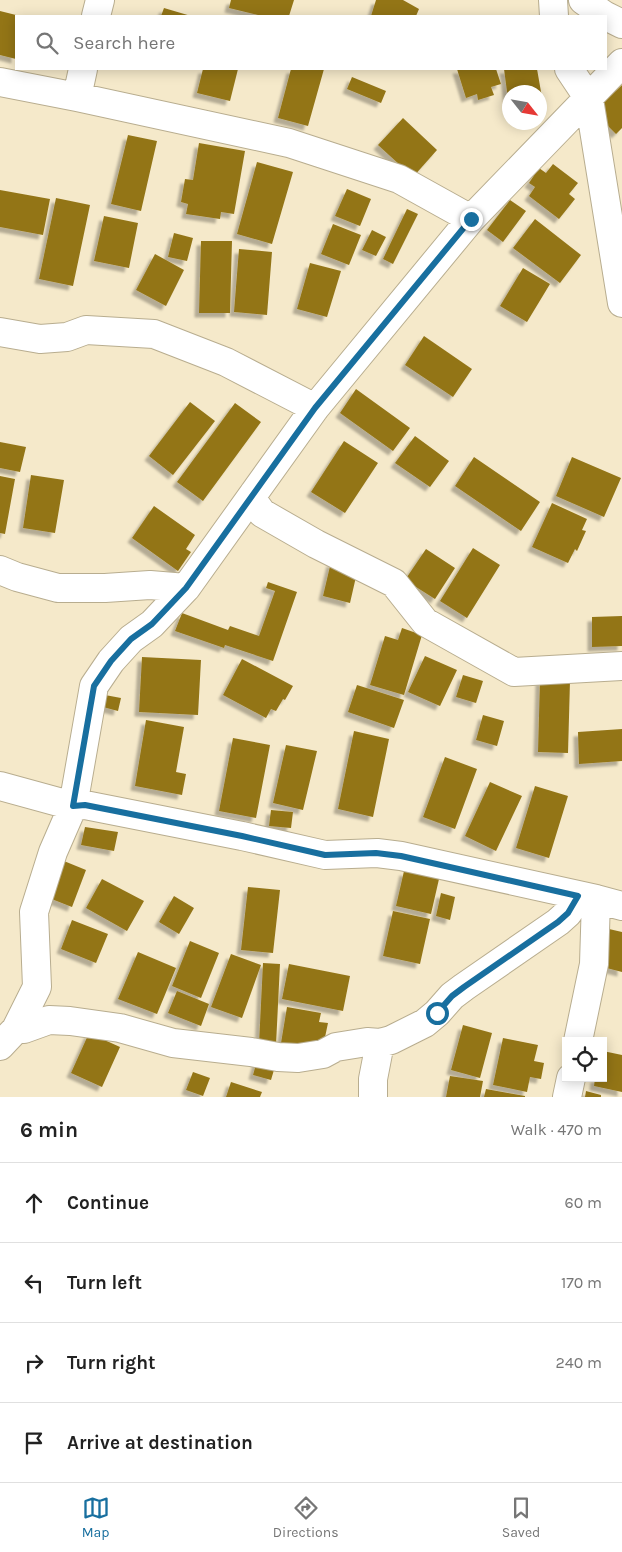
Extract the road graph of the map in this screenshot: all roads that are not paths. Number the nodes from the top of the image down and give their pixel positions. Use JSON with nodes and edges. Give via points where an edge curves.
{"nodes":[{"id":1,"x":100,"y":0,"type":"edge"},
{"id":2,"x":553,"y":0,"type":"edge"},
{"id":3,"x":583,"y":0,"type":"edge"},
{"id":4,"x":96,"y":15,"type":"edge"},
{"id":5,"x":554,"y":15,"type":"edge"},
{"id":6,"x":604,"y":15,"type":"edge"},
{"id":7,"x":607,"y":16,"type":"edge"},
{"id":8,"x":622,"y":24,"type":"edge"},
{"id":9,"x":622,"y":63,"type":"edge"},
{"id":10,"x":83,"y":70,"type":"edge"},
{"id":11,"x":570,"y":70,"type":"edge"},
{"id":12,"x":0,"y":82,"type":"edge"},
{"id":13,"x":77,"y":97,"type":"junction"},
{"id":14,"x":589,"y":99,"type":"junction"},
{"id":15,"x":471,"y":219,"type":"junction"},
{"id":16,"x":622,"y":303,"type":"edge"},
{"id":17,"x":0,"y":332,"type":"edge"},
{"id":18,"x":315,"y":408,"type":"junction"},
{"id":19,"x":254,"y":493,"type":"junction"},
{"id":20,"x":0,"y":570,"type":"edge"},
{"id":21,"x":186,"y":588,"type":"junction"},
{"id":22,"x":622,"y":666,"type":"edge"},
{"id":23,"x":0,"y":786,"type":"edge"},
{"id":24,"x":73,"y":806,"type":"junction"},
{"id":25,"x":587,"y":897,"type":"junction"},
{"id":26,"x":622,"y":906,"type":"edge"},
{"id":27,"x":579,"y":1037,"type":"edge"},
{"id":28,"x":8,"y":1038,"type":"edge"},
{"id":29,"x":380,"y":1043,"type":"junction"},
{"id":30,"x":570,"y":1082,"type":"edge"},
{"id":31,"x":373,"y":1097,"type":"edge"},
{"id":32,"x":567,"y":1097,"type":"edge"}],
"edges":[{"from":1,"to":4,"type":"street"},
{"from":2,"to":5,"type":"street"},
{"from":3,"to":6,"type":"street"},
{"from":7,"to":8,"type":"street"},
{"from":9,"to":14,"type":"street"},
{"from":10,"to":13,"type":"street"},
{"from":11,"to":14,"type":"street"},
{"from":12,"to":13,"type":"street"},
{"from":13,"to":15,"type":"street","via":[[289,143],[399,179]]},
{"from":14,"to":15,"type":"street"},
{"from":14,"to":16,"type":"street"},
{"from":15,"to":18,"type":"street"},
{"from":17,"to":18,"type":"street","via":[[40,339],[68,337],[86,330],[154,334],[226,362]]},
{"from":18,"to":19,"type":"street"},
{"from":19,"to":21,"type":"street"},
{"from":19,"to":22,"type":"street","via":[[254,502],[262,513],[394,583],[425,622],[514,672]]},
{"from":20,"to":21,"type":"street","via":[[58,588],[150,585]]},
{"from":21,"to":24,"type":"street","via":[[152,624],[131,639],[94,686]]},
{"from":23,"to":24,"type":"street"},
{"from":24,"to":25,"type":"street","via":[[85,805],[325,855],[376,853],[401,856]]},
{"from":24,"to":28,"type":"street","via":[[53,852],[34,912],[37,987]]},
{"from":25,"to":26,"type":"street"},
{"from":25,"to":27,"type":"street","via":[[594,964]]},
{"from":25,"to":29,"type":"street","via":[[558,922],[464,987],[425,1023]]},
{"from":28,"to":29,"type":"street","via":[[49,1020],[120,1028],[173,1043],[278,1057],[298,1058],[323,1054],[336,1047]]},
{"from":29,"to":31,"type":"street"},
{"from":30,"to":32,"type":"street"}]}
